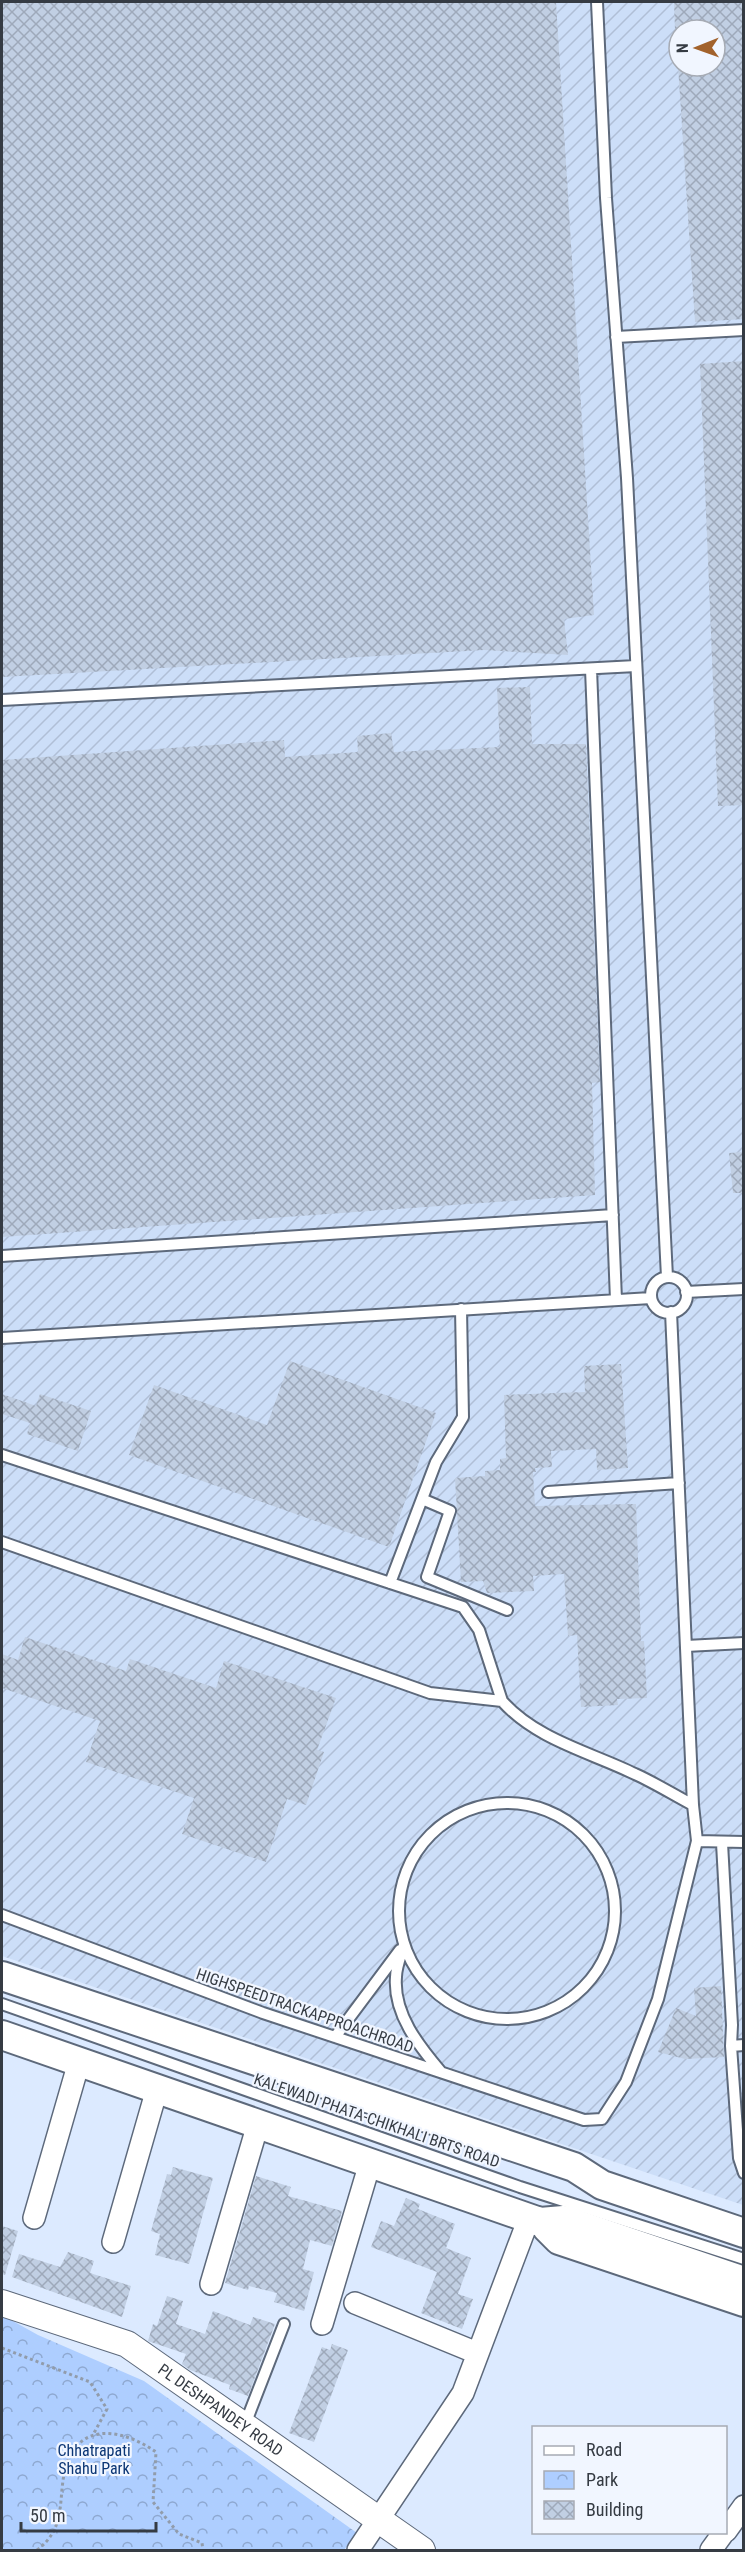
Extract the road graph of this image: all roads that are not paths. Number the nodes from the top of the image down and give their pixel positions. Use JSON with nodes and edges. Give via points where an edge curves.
{"nodes":[{"id":1,"x":597,"y":2,"type":"edge"},
{"id":2,"x":744,"y":330,"type":"edge"},
{"id":3,"x":616,"y":337,"type":"junction"},
{"id":4,"x":636,"y":666,"type":"junction"},
{"id":5,"x":591,"y":669,"type":"junction"},
{"id":6,"x":2,"y":700,"type":"edge"},
{"id":7,"x":613,"y":1215,"type":"junction"},
{"id":8,"x":2,"y":1256,"type":"edge"},
{"id":9,"x":667,"y":1277,"type":"junction"},
{"id":10,"x":744,"y":1289,"type":"edge"},
{"id":11,"x":686,"y":1292,"type":"junction"},
{"id":12,"x":651,"y":1298,"type":"junction"},
{"id":13,"x":616,"y":1300,"type":"junction"},
{"id":14,"x":461,"y":1310,"type":"junction"},
{"id":15,"x":671,"y":1312,"type":"junction"},
{"id":16,"x":2,"y":1338,"type":"edge"},
{"id":17,"x":2,"y":1455,"type":"edge"},
{"id":18,"x":679,"y":1483,"type":"junction"},
{"id":19,"x":548,"y":1492,"type":"dead end"},
{"id":20,"x":422,"y":1499,"type":"junction"},
{"id":21,"x":2,"y":1542,"type":"edge"},
{"id":22,"x":390,"y":1583,"type":"junction"},
{"id":23,"x":507,"y":1610,"type":"dead end"},
{"id":24,"x":744,"y":1643,"type":"edge"},
{"id":25,"x":686,"y":1646,"type":"junction"},
{"id":26,"x":502,"y":1701,"type":"junction"},
{"id":27,"x":693,"y":1806,"type":"junction"},
{"id":28,"x":697,"y":1842,"type":"junction"},
{"id":29,"x":744,"y":1842,"type":"edge"},
{"id":30,"x":722,"y":1843,"type":"junction"},
{"id":31,"x":2,"y":1915,"type":"edge"},
{"id":32,"x":404,"y":1945,"type":"junction"},
{"id":33,"x":2,"y":1976,"type":"edge"},
{"id":34,"x":2,"y":2004,"type":"edge"},
{"id":35,"x":2,"y":2036,"type":"edge"},
{"id":36,"x":335,"y":2037,"type":"junction"},
{"id":37,"x":744,"y":2045,"type":"edge"},
{"id":38,"x":730,"y":2046,"type":"junction"},
{"id":39,"x":79,"y":2062,"type":"junction"},
{"id":40,"x":441,"y":2073,"type":"junction"},
{"id":41,"x":157,"y":2089,"type":"junction"},
{"id":42,"x":258,"y":2124,"type":"junction"},
{"id":43,"x":370,"y":2163,"type":"junction"},
{"id":44,"x":574,"y":2167,"type":"junction"},
{"id":45,"x":744,"y":2173,"type":"edge"},
{"id":46,"x":744,"y":2216,"type":"edge"},
{"id":47,"x":34,"y":2218,"type":"dead end"},
{"id":48,"x":545,"y":2220,"type":"junction"},
{"id":49,"x":744,"y":2233,"type":"edge"},
{"id":50,"x":113,"y":2242,"type":"dead end"},
{"id":51,"x":744,"y":2259,"type":"edge"},
{"id":52,"x":744,"y":2281,"type":"edge"},
{"id":53,"x":211,"y":2284,"type":"dead end"},
{"id":54,"x":744,"y":2302,"type":"edge"},
{"id":55,"x":356,"y":2303,"type":"dead end"},
{"id":56,"x":2,"y":2304,"type":"edge"},
{"id":57,"x":284,"y":2324,"type":"dead end"},
{"id":58,"x":322,"y":2324,"type":"dead end"},
{"id":59,"x":477,"y":2353,"type":"junction"},
{"id":60,"x":244,"y":2427,"type":"junction"},
{"id":61,"x":744,"y":2506,"type":"edge"},
{"id":62,"x":378,"y":2520,"type":"junction"},
{"id":63,"x":727,"y":2529,"type":"edge"},
{"id":64,"x":723,"y":2534,"type":"edge"},
{"id":65,"x":358,"y":2550,"type":"edge"},
{"id":66,"x":422,"y":2550,"type":"edge"},
{"id":67,"x":711,"y":2550,"type":"edge"}],
"edges":[{"from":1,"to":3,"type":"lane"},
{"from":2,"to":3,"type":"lane"},
{"from":3,"to":4,"type":"lane"},
{"from":4,"to":5,"type":"lane"},
{"from":4,"to":9,"type":"lane"},
{"from":5,"to":6,"type":"lane"},
{"from":5,"to":7,"type":"lane"},
{"from":7,"to":8,"type":"lane"},
{"from":7,"to":13,"type":"lane"},
{"from":9,"to":11,"type":"lane","via":[[681,1282]]},
{"from":9,"to":12,"type":"lane","via":[[654,1284]]},
{"from":10,"to":11,"type":"lane"},
{"from":11,"to":15,"type":"lane","via":[[684,1303]]},
{"from":12,"to":13,"type":"lane"},
{"from":12,"to":15,"type":"lane","via":[[656,1307]]},
{"from":13,"to":14,"type":"lane"},
{"from":14,"to":16,"type":"lane"},
{"from":14,"to":20,"type":"lane","via":[[463,1417],[436,1462]]},
{"from":15,"to":18,"type":"lane"},
{"from":17,"to":22,"type":"lane"},
{"from":18,"to":19,"type":"lane"},
{"from":18,"to":25,"type":"lane"},
{"from":20,"to":22,"type":"lane"},
{"from":20,"to":23,"type":"lane","via":[[450,1511],[427,1576]]},
{"from":21,"to":26,"type":"lane","via":[[430,1693]]},
{"from":22,"to":26,"type":"lane","via":[[463,1607],[479,1630]]},
{"from":24,"to":25,"type":"lane"},
{"from":25,"to":27,"type":"lane"},
{"from":26,"to":27,"type":"lane","via":[[517,1718],[535,1728],[638,1775]]},
{"from":27,"to":28,"type":"lane"},
{"from":28,"to":30,"type":"lane"},
{"from":28,"to":40,"type":"lane","name":"HIGHSPEEDTRACKAPPROACHROAD","via":[[658,1999],[626,2082],[602,2119],[584,2120]]},
{"from":29,"to":30,"type":"lane"},
{"from":30,"to":38,"type":"lane"},
{"from":31,"to":36,"type":"lane","name":"HIGHSPEEDTRACKAPPROACHROAD"},
{"from":32,"to":32,"type":"lane","via":[[421,1978],[448,2003],[481,2018],[518,2021],[553,2011],[583,1990],[605,1960],[616,1925],[614,1888],[601,1855],[578,1828],[548,1810],[526,1804],[480,1805],[447,1820],[422,1844],[404,1874],[398,1909]]},
{"from":32,"to":36,"type":"lane"},
{"from":32,"to":40,"type":"lane","via":[[395,1978],[402,2013],[417,2044]]},
{"from":33,"to":44,"type":"main road"},
{"from":34,"to":51,"type":"lane","name":"KALEWADI PHATA-CHIKHALI BRTS ROAD","via":[[520,2187]]},
{"from":35,"to":39,"type":"main road"},
{"from":36,"to":40,"type":"lane","name":"HIGHSPEEDTRACKAPPROACHROAD"},
{"from":37,"to":38,"type":"lane"},
{"from":38,"to":45,"type":"lane","via":[[739,2158]]},
{"from":39,"to":41,"type":"main road"},
{"from":39,"to":47,"type":"street"},
{"from":41,"to":42,"type":"main road"},
{"from":41,"to":50,"type":"street"},
{"from":42,"to":43,"type":"main road"},
{"from":42,"to":53,"type":"street"},
{"from":43,"to":48,"type":"main road"},
{"from":43,"to":58,"type":"street"},
{"from":44,"to":46,"type":"main road","via":[[604,2168]]},
{"from":44,"to":49,"type":"main road","via":[[602,2185]]},
{"from":48,"to":52,"type":"main road"},
{"from":48,"to":54,"type":"main road","via":[[560,2240]]},
{"from":48,"to":59,"type":"street"},
{"from":55,"to":59,"type":"street"},
{"from":56,"to":60,"type":"street","name":"PL DESHPANDEY ROAD","via":[[127,2344]]},
{"from":57,"to":60,"type":"lane"},
{"from":59,"to":62,"type":"street","via":[[463,2393]]},
{"from":60,"to":62,"type":"street","name":"PL DESHPANDEY ROAD"},
{"from":61,"to":63,"type":"street"},
{"from":62,"to":65,"type":"street"},
{"from":62,"to":66,"type":"street","name":"PL DESHPANDEY ROAD"},
{"from":64,"to":67,"type":"street"}]}
